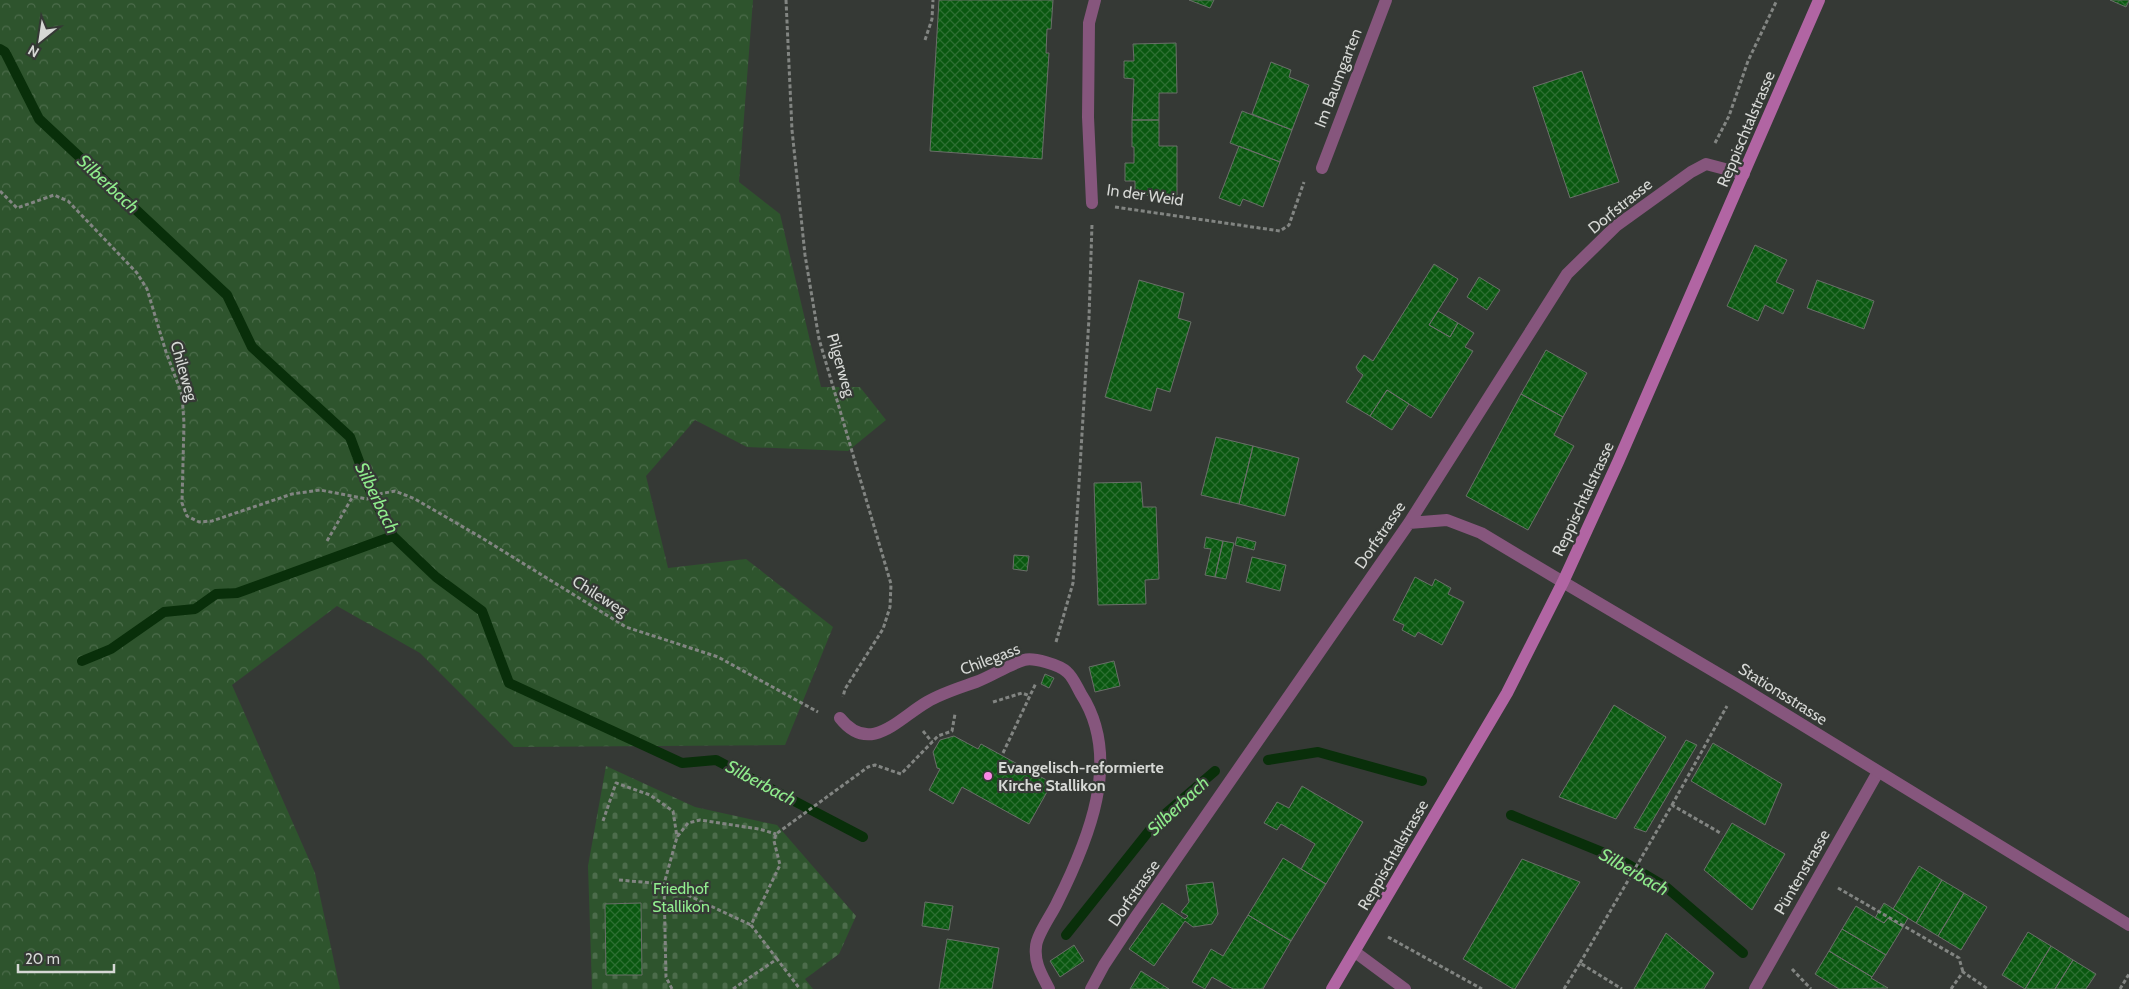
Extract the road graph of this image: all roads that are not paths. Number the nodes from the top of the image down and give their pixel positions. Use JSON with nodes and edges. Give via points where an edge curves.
{"nodes":[{"id":1,"x":1096,"y":0,"type":"edge"},
{"id":2,"x":1386,"y":0,"type":"edge"},
{"id":3,"x":1819,"y":0,"type":"edge"},
{"id":4,"x":1322,"y":168,"type":"road end"},
{"id":5,"x":1744,"y":174,"type":"junction"},
{"id":6,"x":1092,"y":203,"type":"road end"},
{"id":7,"x":1409,"y":522,"type":"junction"},
{"id":8,"x":1562,"y":582,"type":"junction"},
{"id":9,"x":840,"y":718,"type":"road end"},
{"id":10,"x":1878,"y":772,"type":"junction"},
{"id":11,"x":2129,"y":925,"type":"edge"},
{"id":12,"x":1355,"y":952,"type":"junction"},
{"id":13,"x":1049,"y":989,"type":"edge"},
{"id":14,"x":1091,"y":989,"type":"edge"},
{"id":15,"x":1332,"y":989,"type":"edge"},
{"id":16,"x":1405,"y":989,"type":"edge"},
{"id":17,"x":1755,"y":989,"type":"edge"}],
"edges":[{"from":1,"to":6,"type":"street","name":"In der Weid","via":[[1089,23],[1088,117]]},
{"from":2,"to":4,"type":"street","name":"Im Baumgarten"},
{"from":3,"to":5,"type":"main road","name":"Reppischtalstrasse"},
{"from":5,"to":7,"type":"street","name":"Dorfstrasse","via":[[1706,164],[1691,172],[1616,226],[1568,274]]},
{"from":5,"to":8,"type":"main road","name":"Reppischtalstrasse"},
{"from":7,"to":8,"type":"street","name":"Stationsstrasse","via":[[1447,520],[1481,533]]},
{"from":7,"to":14,"type":"street","name":"Dorfstrasse","via":[[1135,918]]},
{"from":8,"to":10,"type":"street","name":"Stationsstrasse"},
{"from":8,"to":12,"type":"main road","name":"Reppischtalstrasse","via":[[1507,693]]},
{"from":9,"to":13,"type":"street","name":"Chilegass","via":[[847,727],[860,733],[876,734],[936,697],[1026,659],[1050,663],[1067,672],[1085,700],[1098,736],[1100,776],[1096,803],[1077,860],[1036,945],[1037,966]]},
{"from":10,"to":11,"type":"street","name":"Stationsstrasse"},
{"from":10,"to":17,"type":"street","name":"Püntenstrasse"},
{"from":12,"to":15,"type":"main road","name":"Reppischtalstrasse"},
{"from":12,"to":16,"type":"street"}]}
